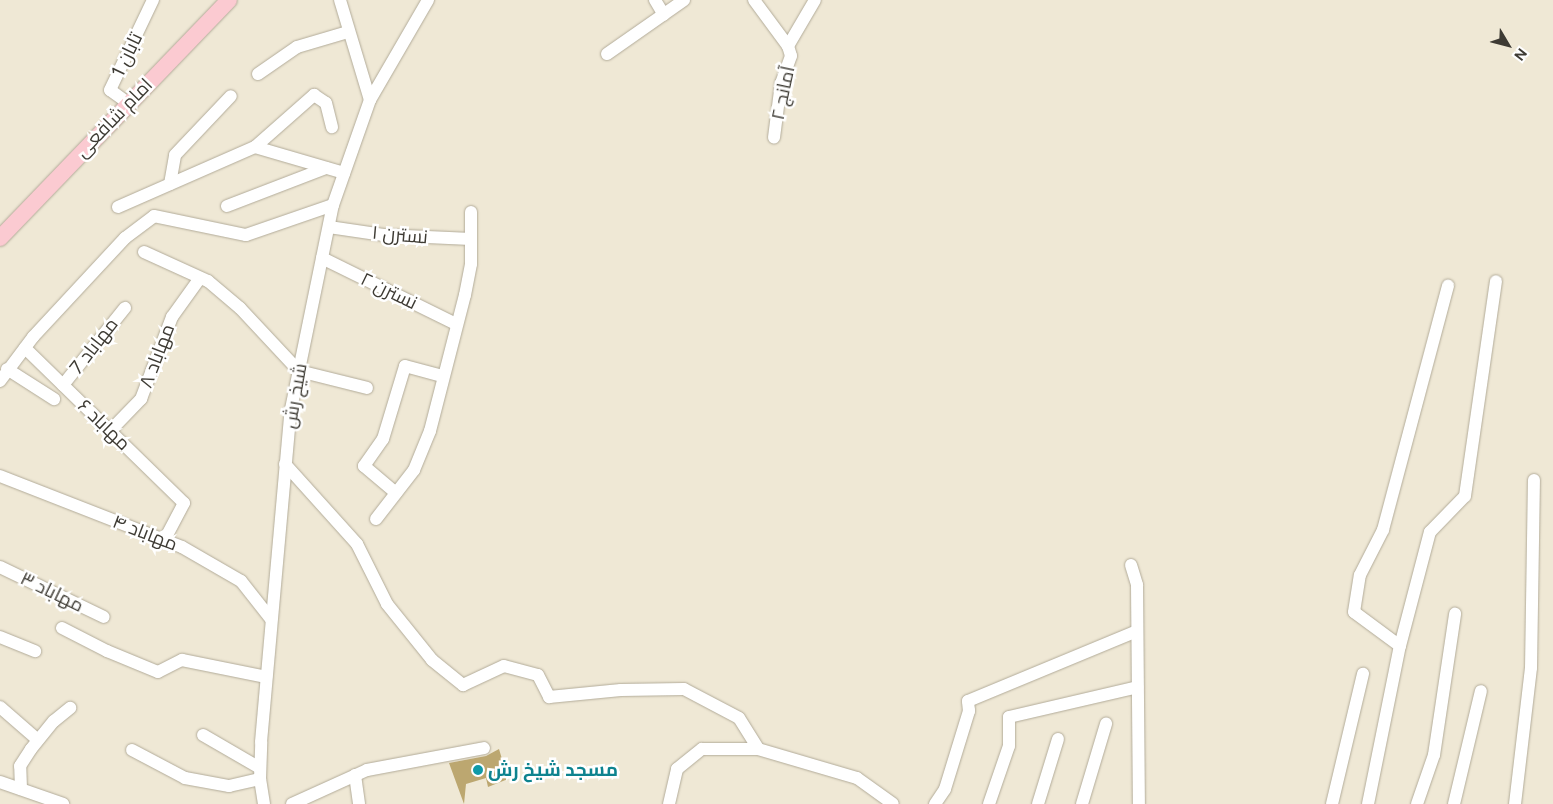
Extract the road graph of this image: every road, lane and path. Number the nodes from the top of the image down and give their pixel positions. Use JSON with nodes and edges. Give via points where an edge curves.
{"nodes":[{"id":1,"x":153,"y":0,"type":"edge"},
{"id":2,"x":229,"y":0,"type":"edge"},
{"id":3,"x":340,"y":0,"type":"edge"},
{"id":4,"x":655,"y":0,"type":"edge"},
{"id":5,"x":684,"y":0,"type":"edge"},
{"id":6,"x":754,"y":0,"type":"edge"},
{"id":7,"x":815,"y":0,"type":"edge"},
{"id":8,"x":423,"y":4,"type":"edge"},
{"id":9,"x":664,"y":15,"type":"junction"},
{"id":10,"x":348,"y":32,"type":"junction"},
{"id":11,"x":788,"y":46,"type":"junction"},
{"id":12,"x":607,"y":54,"type":"dead end"},
{"id":13,"x":258,"y":74,"type":"dead end"},
{"id":14,"x":231,"y":96,"type":"dead end"},
{"id":15,"x":370,"y":100,"type":"junction"},
{"id":16,"x":128,"y":103,"type":"junction"},
{"id":17,"x":332,"y":127,"type":"dead end"},
{"id":18,"x":774,"y":138,"type":"dead end"},
{"id":19,"x":255,"y":147,"type":"junction"},
{"id":20,"x":326,"y":168,"type":"junction"},
{"id":21,"x":344,"y":173,"type":"junction"},
{"id":22,"x":170,"y":184,"type":"junction"},
{"id":23,"x":333,"y":205,"type":"junction"},
{"id":24,"x":227,"y":206,"type":"dead end"},
{"id":25,"x":118,"y":207,"type":"dead end"},
{"id":26,"x":471,"y":212,"type":"dead end"},
{"id":27,"x":329,"y":227,"type":"junction"},
{"id":28,"x":0,"y":238,"type":"edge"},
{"id":29,"x":471,"y":239,"type":"junction"},
{"id":30,"x":144,"y":252,"type":"dead end"},
{"id":31,"x":322,"y":258,"type":"junction"},
{"id":32,"x":200,"y":278,"type":"junction"},
{"id":33,"x":1496,"y":282,"type":"dead end"},
{"id":34,"x":1448,"y":286,"type":"dead end"},
{"id":35,"x":124,"y":308,"type":"dead end"},
{"id":36,"x":456,"y":324,"type":"junction"},
{"id":37,"x":24,"y":348,"type":"junction"},
{"id":38,"x":7,"y":369,"type":"junction"},
{"id":39,"x":298,"y":372,"type":"junction"},
{"id":40,"x":442,"y":376,"type":"junction"},
{"id":41,"x":0,"y":381,"type":"edge"},
{"id":42,"x":63,"y":385,"type":"junction"},
{"id":43,"x":367,"y":388,"type":"dead end"},
{"id":44,"x":54,"y":399,"type":"dead end"},
{"id":45,"x":110,"y":431,"type":"junction"},
{"id":46,"x":285,"y":464,"type":"junction"},
{"id":47,"x":0,"y":476,"type":"edge"},
{"id":48,"x":1534,"y":480,"type":"dead end"},
{"id":49,"x":396,"y":494,"type":"junction"},
{"id":50,"x":376,"y":519,"type":"dead end"},
{"id":51,"x":164,"y":541,"type":"junction"},
{"id":52,"x":1131,"y":566,"type":"dead end"},
{"id":53,"x":0,"y":567,"type":"edge"},
{"id":54,"x":1455,"y":614,"type":"dead end"},
{"id":55,"x":104,"y":617,"type":"dead end"},
{"id":56,"x":271,"y":619,"type":"junction"},
{"id":57,"x":62,"y":628,"type":"dead end"},
{"id":58,"x":1137,"y":631,"type":"junction"},
{"id":59,"x":0,"y":637,"type":"edge"},
{"id":60,"x":1400,"y":646,"type":"junction"},
{"id":61,"x":35,"y":651,"type":"dead end"},
{"id":62,"x":1364,"y":674,"type":"dead end"},
{"id":63,"x":266,"y":677,"type":"junction"},
{"id":64,"x":1138,"y":687,"type":"junction"},
{"id":65,"x":1481,"y":691,"type":"dead end"},
{"id":66,"x":0,"y":707,"type":"edge"},
{"id":67,"x":70,"y":708,"type":"dead end"},
{"id":68,"x":1106,"y":724,"type":"dead end"},
{"id":69,"x":203,"y":735,"type":"dead end"},
{"id":70,"x":1058,"y":739,"type":"dead end"},
{"id":71,"x":38,"y":740,"type":"junction"},
{"id":72,"x":484,"y":748,"type":"dead end"},
{"id":73,"x":758,"y":749,"type":"junction"},
{"id":74,"x":132,"y":750,"type":"dead end"},
{"id":75,"x":260,"y":774,"type":"junction"},
{"id":76,"x":355,"y":775,"type":"junction"},
{"id":77,"x":0,"y":782,"type":"edge"},
{"id":78,"x":20,"y":789,"type":"junction"},
{"id":79,"x":41,"y":800,"type":"edge"},
{"id":80,"x":886,"y":802,"type":"edge"},
{"id":81,"x":63,"y":804,"type":"edge"},
{"id":82,"x":264,"y":804,"type":"edge"},
{"id":83,"x":292,"y":804,"type":"edge"},
{"id":84,"x":359,"y":804,"type":"edge"},
{"id":85,"x":670,"y":804,"type":"edge"},
{"id":86,"x":935,"y":804,"type":"edge"},
{"id":87,"x":989,"y":804,"type":"edge"},
{"id":88,"x":1038,"y":804,"type":"edge"},
{"id":89,"x":1082,"y":804,"type":"edge"},
{"id":90,"x":1139,"y":804,"type":"edge"},
{"id":91,"x":1332,"y":804,"type":"edge"},
{"id":92,"x":1368,"y":804,"type":"edge"},
{"id":93,"x":1417,"y":804,"type":"edge"},
{"id":94,"x":1454,"y":804,"type":"edge"},
{"id":95,"x":1515,"y":804,"type":"edge"}],
"edges":[{"from":1,"to":16,"type":"street","name":"تابان 1","via":[[110,90]]},
{"from":2,"to":16,"type":"main road","name":"امام شافعی"},
{"from":3,"to":10,"type":"street"},
{"from":4,"to":9,"type":"street"},
{"from":5,"to":9,"type":"street"},
{"from":6,"to":11,"type":"street","name":"آمانج ۲"},
{"from":7,"to":11,"type":"street"},
{"from":8,"to":15,"type":"street","name":"شیخ رش"},
{"from":9,"to":12,"type":"street"},
{"from":10,"to":13,"type":"street","via":[[297,47]]},
{"from":10,"to":15,"type":"street"},
{"from":11,"to":18,"type":"street","name":"آمانج ۲","via":[[791,56],[781,83]]},
{"from":14,"to":22,"type":"street","via":[[175,155]]},
{"from":15,"to":21,"type":"street","name":"شیخ رش"},
{"from":16,"to":28,"type":"main road","name":"امام شافعی"},
{"from":17,"to":19,"type":"street","via":[[326,103],[314,95]]},
{"from":19,"to":20,"type":"street"},
{"from":19,"to":22,"type":"street"},
{"from":20,"to":21,"type":"street"},
{"from":20,"to":24,"type":"street"},
{"from":21,"to":23,"type":"street","name":"شیخ رش"},
{"from":22,"to":25,"type":"street"},
{"from":23,"to":27,"type":"street","name":"شیخ رش"},
{"from":23,"to":37,"type":"street","via":[[246,235],[154,216],[125,238]]},
{"from":26,"to":29,"type":"street"},
{"from":27,"to":29,"type":"street","name":"نسترن ۱","via":[[383,235]]},
{"from":27,"to":31,"type":"street","name":"شیخ رش"},
{"from":29,"to":36,"type":"street","via":[[471,264]]},
{"from":30,"to":32,"type":"street"},
{"from":31,"to":36,"type":"street","name":"نسترن ۲"},
{"from":31,"to":39,"type":"street","name":"شیخ رش"},
{"from":32,"to":39,"type":"street","via":[[240,308]]},
{"from":32,"to":45,"type":"street","name":"مهاباد ۸","via":[[172,317],[141,398]]},
{"from":33,"to":60,"type":"street","via":[[1465,496],[1430,532]]},
{"from":34,"to":60,"type":"street","via":[[1383,530],[1360,575],[1354,612]]},
{"from":35,"to":42,"type":"street","name":"مهاباد 7"},
{"from":36,"to":40,"type":"street"},
{"from":37,"to":38,"type":"street"},
{"from":37,"to":42,"type":"street","name":"مهاباد ۶"},
{"from":38,"to":41,"type":"street"},
{"from":38,"to":44,"type":"street"},
{"from":39,"to":43,"type":"street"},
{"from":39,"to":46,"type":"street","name":"شیخ رش"},
{"from":40,"to":49,"type":"street","via":[[430,431],[414,470]]},
{"from":40,"to":49,"type":"street","via":[[405,366],[383,439],[364,466]]},
{"from":42,"to":45,"type":"street","name":"مهاباد ۶"},
{"from":45,"to":51,"type":"street","name":"مهاباد ۶","via":[[184,503]]},
{"from":46,"to":56,"type":"street","name":"شیخ رش"},
{"from":46,"to":73,"type":"street","via":[[357,544],[393,611],[432,660],[463,685],[504,666],[538,675],[549,697],[621,690],[684,689],[739,718]]},
{"from":47,"to":51,"type":"street","name":"مهاباد ۴"},
{"from":48,"to":95,"type":"street","via":[[1531,668]]},
{"from":49,"to":50,"type":"street"},
{"from":51,"to":56,"type":"street","name":"مهاباد ۴","via":[[182,547],[241,581]]},
{"from":52,"to":58,"type":"street","via":[[1136,585]]},
{"from":53,"to":55,"type":"street","name":"مهاباد ۳"},
{"from":54,"to":93,"type":"street","via":[[1434,755]]},
{"from":56,"to":63,"type":"street","name":"شیخ رش"},
{"from":57,"to":63,"type":"street","via":[[158,672],[182,660]]},
{"from":58,"to":64,"type":"street"},
{"from":58,"to":86,"type":"street","via":[[968,701],[969,711],[945,789]]},
{"from":59,"to":61,"type":"street"},
{"from":60,"to":92,"type":"street"},
{"from":62,"to":91,"type":"street"},
{"from":63,"to":75,"type":"street","name":"شیخ رش"},
{"from":64,"to":87,"type":"street","via":[[1009,717],[1009,746]]},
{"from":64,"to":90,"type":"street"},
{"from":65,"to":94,"type":"street"},
{"from":66,"to":71,"type":"street"},
{"from":67,"to":71,"type":"street"},
{"from":68,"to":89,"type":"street"},
{"from":69,"to":75,"type":"street"},
{"from":70,"to":88,"type":"street"},
{"from":71,"to":78,"type":"street","via":[[20,766]]},
{"from":72,"to":76,"type":"street"},
{"from":73,"to":80,"type":"street","via":[[856,778]]},
{"from":73,"to":85,"type":"street","via":[[702,749],[677,768]]},
{"from":74,"to":75,"type":"street","via":[[185,778],[229,786]]},
{"from":75,"to":82,"type":"street","name":"شیخ رش"},
{"from":76,"to":83,"type":"street"},
{"from":76,"to":84,"type":"street"},
{"from":77,"to":78,"type":"street"},
{"from":78,"to":79,"type":"street"},
{"from":79,"to":81,"type":"street"}]}
